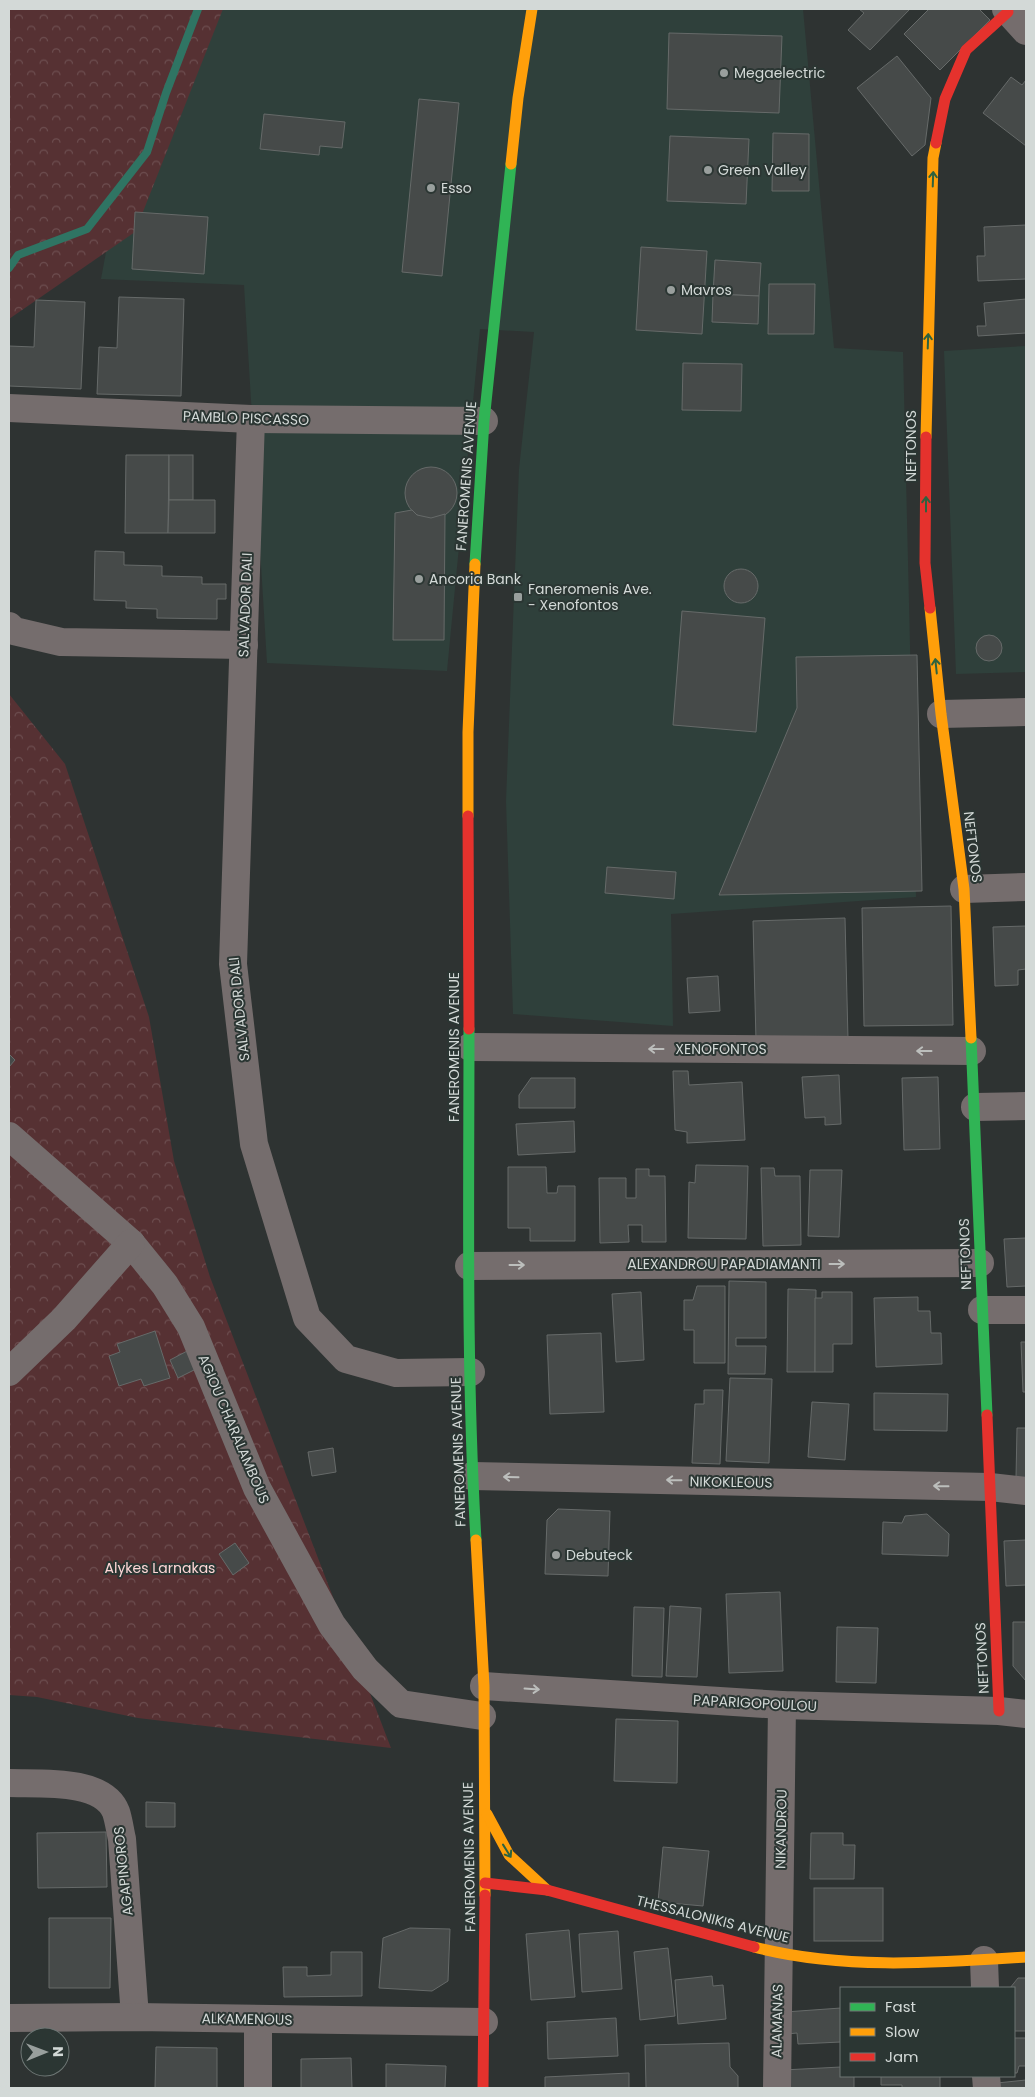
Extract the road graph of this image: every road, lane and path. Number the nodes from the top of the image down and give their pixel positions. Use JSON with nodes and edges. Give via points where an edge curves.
{"nodes":[{"id":1,"x":532,"y":9,"type":"edge"},
{"id":2,"x":1013,"y":17,"type":"edge"},
{"id":3,"x":9,"y":408,"type":"edge"},
{"id":4,"x":251,"y":419,"type":"junction"},
{"id":5,"x":484,"y":421,"type":"junction"},
{"id":6,"x":9,"y":626,"type":"edge"},
{"id":7,"x":244,"y":645,"type":"junction"},
{"id":8,"x":1026,"y":712,"type":"edge"},
{"id":9,"x":940,"y":714,"type":"junction"},
{"id":10,"x":1026,"y":887,"type":"edge"},
{"id":11,"x":964,"y":889,"type":"junction"},
{"id":12,"x":470,"y":1047,"type":"junction"},
{"id":13,"x":972,"y":1051,"type":"junction"},
{"id":14,"x":975,"y":1106,"type":"junction"},
{"id":15,"x":1026,"y":1106,"type":"edge"},
{"id":16,"x":9,"y":1136,"type":"edge"},
{"id":17,"x":131,"y":1243,"type":"junction"},
{"id":18,"x":980,"y":1263,"type":"junction"},
{"id":19,"x":469,"y":1266,"type":"junction"},
{"id":20,"x":982,"y":1310,"type":"junction"},
{"id":21,"x":1026,"y":1310,"type":"edge"},
{"id":22,"x":9,"y":1372,"type":"edge"},
{"id":23,"x":471,"y":1372,"type":"junction"},
{"id":24,"x":472,"y":1476,"type":"junction"},
{"id":25,"x":990,"y":1487,"type":"junction"},
{"id":26,"x":1026,"y":1491,"type":"edge"},
{"id":27,"x":484,"y":1686,"type":"junction"},
{"id":28,"x":782,"y":1705,"type":"junction"},
{"id":29,"x":1000,"y":1711,"type":"junction"},
{"id":30,"x":1026,"y":1714,"type":"edge"},
{"id":31,"x":482,"y":1716,"type":"junction"},
{"id":32,"x":9,"y":1783,"type":"edge"},
{"id":33,"x":484,"y":1808,"type":"junction"},
{"id":34,"x":485,"y":1883,"type":"junction"},
{"id":35,"x":547,"y":1890,"type":"junction"},
{"id":36,"x":779,"y":1953,"type":"junction"},
{"id":37,"x":1026,"y":1956,"type":"edge"},
{"id":38,"x":984,"y":1960,"type":"junction"},
{"id":39,"x":985,"y":1987,"type":"edge"},
{"id":40,"x":135,"y":2017,"type":"junction"},
{"id":41,"x":9,"y":2018,"type":"edge"},
{"id":42,"x":258,"y":2020,"type":"junction"},
{"id":43,"x":484,"y":2022,"type":"junction"},
{"id":44,"x":258,"y":2088,"type":"edge"},
{"id":45,"x":483,"y":2088,"type":"edge"},
{"id":46,"x":777,"y":2088,"type":"edge"}],
"edges":[{"from":1,"to":5,"type":"street","name":"FANEROMENIS AVENUE","via":[[518,98]]},
{"from":9,"to":2,"type":"street","name":"NEFTONOS","one_way":true,"via":[[925,563],[933,158],[945,99],[966,50]]},
{"from":3,"to":4,"type":"street","name":"PAMBLO PISCASSO"},
{"from":4,"to":5,"type":"street","name":"PAMBLO PISCASSO"},
{"from":4,"to":7,"type":"street","name":"SALVADOR DALI"},
{"from":5,"to":12,"type":"street","name":"FANEROMENIS AVENUE","via":[[468,732]]},
{"from":6,"to":7,"type":"street","via":[[14,631],[61,642]]},
{"from":7,"to":23,"type":"street","name":"SALVADOR DALI","via":[[233,964],[254,1144],[295,1282],[307,1318],[346,1359],[396,1373]]},
{"from":8,"to":9,"type":"street"},
{"from":9,"to":11,"type":"street","name":"NEFTONOS"},
{"from":10,"to":11,"type":"street"},
{"from":11,"to":13,"type":"street","name":"NEFTONOS"},
{"from":13,"to":12,"type":"street","name":"XENOFONTOS","one_way":true},
{"from":12,"to":19,"type":"street","name":"FANEROMENIS AVENUE"},
{"from":13,"to":14,"type":"street","name":"NEFTONOS"},
{"from":14,"to":15,"type":"street"},
{"from":14,"to":18,"type":"street","name":"NEFTONOS"},
{"from":16,"to":17,"type":"street","name":"AGIOU CHARALAMBOUS"},
{"from":17,"to":22,"type":"street","via":[[64,1319]]},
{"from":17,"to":31,"type":"street","name":"AGIOU CHARALAMBOUS","via":[[165,1285],[191,1328],[258,1488],[332,1625],[366,1669],[401,1704]]},
{"from":19,"to":18,"type":"street","name":"ALEXANDROU PAPADIAMANTI","one_way":true},
{"from":18,"to":20,"type":"street","name":"NEFTONOS"},
{"from":19,"to":23,"type":"street","name":"FANEROMENIS AVENUE"},
{"from":20,"to":21,"type":"street"},
{"from":20,"to":25,"type":"street","name":"NEFTONOS"},
{"from":23,"to":24,"type":"street","name":"FANEROMENIS AVENUE"},
{"from":25,"to":24,"type":"street","name":"NIKOKLEOUS","one_way":true},
{"from":24,"to":27,"type":"street","name":"FANEROMENIS AVENUE"},
{"from":25,"to":26,"type":"street","name":"NIKOKLEOUS"},
{"from":25,"to":29,"type":"street","name":"NEFTONOS"},
{"from":27,"to":28,"type":"street","name":"PAPARIGOPOULOU","one_way":true},
{"from":27,"to":31,"type":"street","name":"FANEROMENIS AVENUE"},
{"from":28,"to":29,"type":"street","name":"PAPARIGOPOULOU"},
{"from":28,"to":36,"type":"street","name":"NIKANDROU"},
{"from":29,"to":30,"type":"street","name":"PAPARIGOPOULOU"},
{"from":31,"to":33,"type":"street","name":"FANEROMENIS AVENUE"},
{"from":32,"to":40,"type":"street","name":"AGAPINOROS","via":[[78,1786],[102,1795],[116,1811],[122,1839]]},
{"from":33,"to":34,"type":"street","name":"FANEROMENIS AVENUE"},
{"from":33,"to":35,"type":"street","one_way":true,"via":[[509,1855]]},
{"from":34,"to":35,"type":"street","name":"THESSALONIKIS AVENUE"},
{"from":34,"to":43,"type":"street","name":"FANEROMENIS AVENUE"},
{"from":35,"to":36,"type":"street","name":"THESSALONIKIS AVENUE"},
{"from":36,"to":38,"type":"street","name":"THESSALONIKIS AVENUE","via":[[860,1962],[921,1964]]},
{"from":36,"to":46,"type":"street","name":"ALAMANAS"},
{"from":37,"to":38,"type":"street","name":"THESSALONIKIS AVENUE"},
{"from":38,"to":39,"type":"street"},
{"from":40,"to":41,"type":"street","name":"ALKAMENOUS"},
{"from":40,"to":42,"type":"street","name":"ALKAMENOUS"},
{"from":42,"to":43,"type":"street","name":"ALKAMENOUS"},
{"from":42,"to":44,"type":"street"},
{"from":43,"to":45,"type":"street","name":"FANEROMENIS AVENUE"}]}
